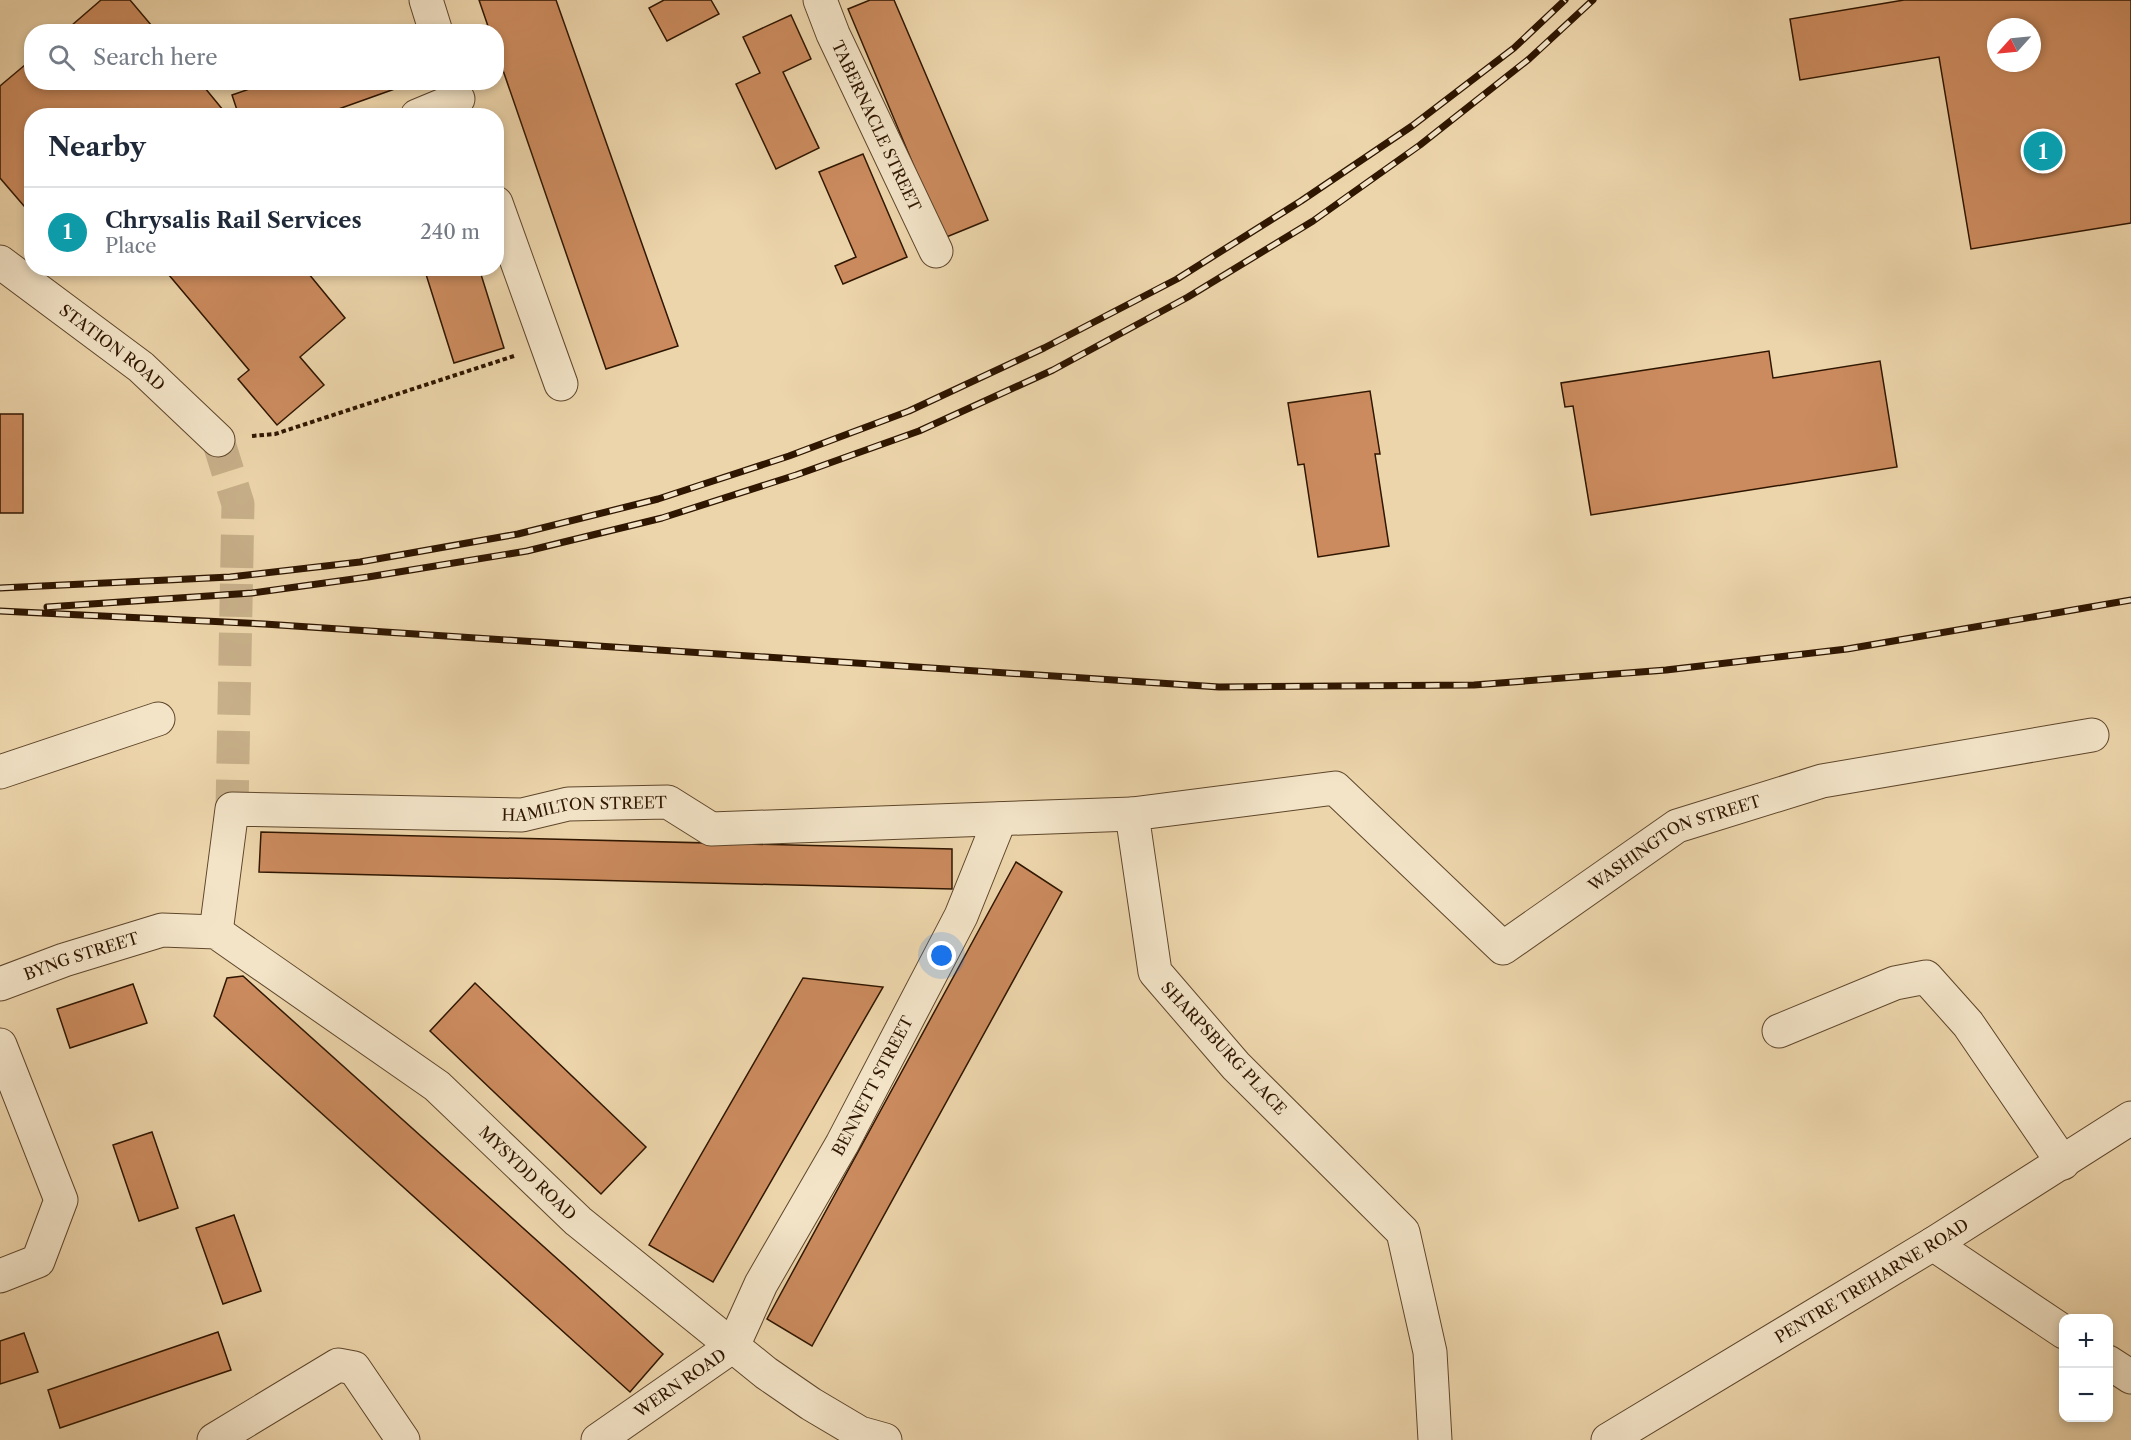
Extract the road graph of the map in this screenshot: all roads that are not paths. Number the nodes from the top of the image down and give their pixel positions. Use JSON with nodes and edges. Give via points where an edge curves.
{"nodes":[{"id":1,"x":426,"y":0,"type":"edge"},
{"id":2,"x":820,"y":0,"type":"edge"},
{"id":3,"x":434,"y":24,"type":"edge"},
{"id":4,"x":459,"y":99,"type":"edge"},
{"id":5,"x":437,"y":108,"type":"edge"},
{"id":6,"x":504,"y":225,"type":"edge"},
{"id":7,"x":936,"y":251,"type":"dead end"},
{"id":8,"x":0,"y":262,"type":"edge"},
{"id":9,"x":561,"y":384,"type":"dead end"},
{"id":10,"x":218,"y":440,"type":"tunnel mouth"},
{"id":11,"x":158,"y":719,"type":"dead end"},
{"id":12,"x":2092,"y":735,"type":"dead end"},
{"id":13,"x":0,"y":772,"type":"edge"},
{"id":14,"x":1132,"y":814,"type":"junction"},
{"id":15,"x":1000,"y":819,"type":"junction"},
{"id":16,"x":216,"y":932,"type":"junction"},
{"id":17,"x":0,"y":984,"type":"edge"},
{"id":18,"x":1779,"y":1031,"type":"dead end"},
{"id":19,"x":0,"y":1046,"type":"edge"},
{"id":20,"x":2131,"y":1118,"type":"edge"},
{"id":21,"x":2063,"y":1163,"type":"junction"},
{"id":22,"x":1933,"y":1244,"type":"junction"},
{"id":23,"x":0,"y":1276,"type":"edge"},
{"id":24,"x":2059,"y":1329,"type":"edge"},
{"id":25,"x":733,"y":1346,"type":"junction"},
{"id":26,"x":2113,"y":1365,"type":"edge"},
{"id":27,"x":2131,"y":1377,"type":"edge"},
{"id":28,"x":868,"y":1438,"type":"edge"},
{"id":29,"x":214,"y":1440,"type":"edge"},
{"id":30,"x":403,"y":1440,"type":"edge"},
{"id":31,"x":598,"y":1440,"type":"edge"},
{"id":32,"x":1435,"y":1440,"type":"edge"},
{"id":33,"x":1608,"y":1440,"type":"edge"}],
"edges":[{"from":1,"to":3,"type":"street"},
{"from":2,"to":7,"type":"street","name":"TABERNACLE STREET"},
{"from":4,"to":5,"type":"street"},
{"from":6,"to":9,"type":"street"},
{"from":8,"to":10,"type":"street","name":"STATION ROAD","via":[[141,367]]},
{"from":11,"to":13,"type":"street"},
{"from":12,"to":14,"type":"street","name":"WASHINGTON STREET","via":[[1822,781],[1677,826],[1503,948],[1335,788]]},
{"from":14,"to":15,"type":"street","name":"HAMILTON STREET"},
{"from":14,"to":32,"type":"street","name":"SHARPSBURG PLACE","via":[[1155,972],[1236,1066],[1403,1232],[1430,1352]]},
{"from":15,"to":16,"type":"street","name":"HAMILTON STREET","via":[[711,829],[668,802],[568,804],[522,815],[232,809]]},
{"from":15,"to":25,"type":"street","name":"BENNETT STREET","via":[[961,916],[842,1144],[761,1284]]},
{"from":16,"to":17,"type":"street","name":"BYNG STREET","via":[[162,930]]},
{"from":16,"to":25,"type":"street","name":"MYSYDD ROAD","via":[[437,1086],[578,1221]]},
{"from":18,"to":21,"type":"street","via":[[1895,983],[1926,977],[1968,1024]]},
{"from":19,"to":23,"type":"street","via":[[61,1200],[38,1261]]},
{"from":20,"to":21,"type":"street","name":"PENTRE TREHARNE ROAD"},
{"from":21,"to":22,"type":"street","name":"PENTRE TREHARNE ROAD"},
{"from":22,"to":24,"type":"street"},
{"from":22,"to":33,"type":"street","name":"PENTRE TREHARNE ROAD"},
{"from":25,"to":28,"type":"street","name":"MYSYDD ROAD","via":[[784,1385]]},
{"from":25,"to":31,"type":"street","name":"WERN ROAD"},
{"from":26,"to":27,"type":"street"},
{"from":29,"to":30,"type":"street","via":[[338,1365],[354,1368]]}]}
